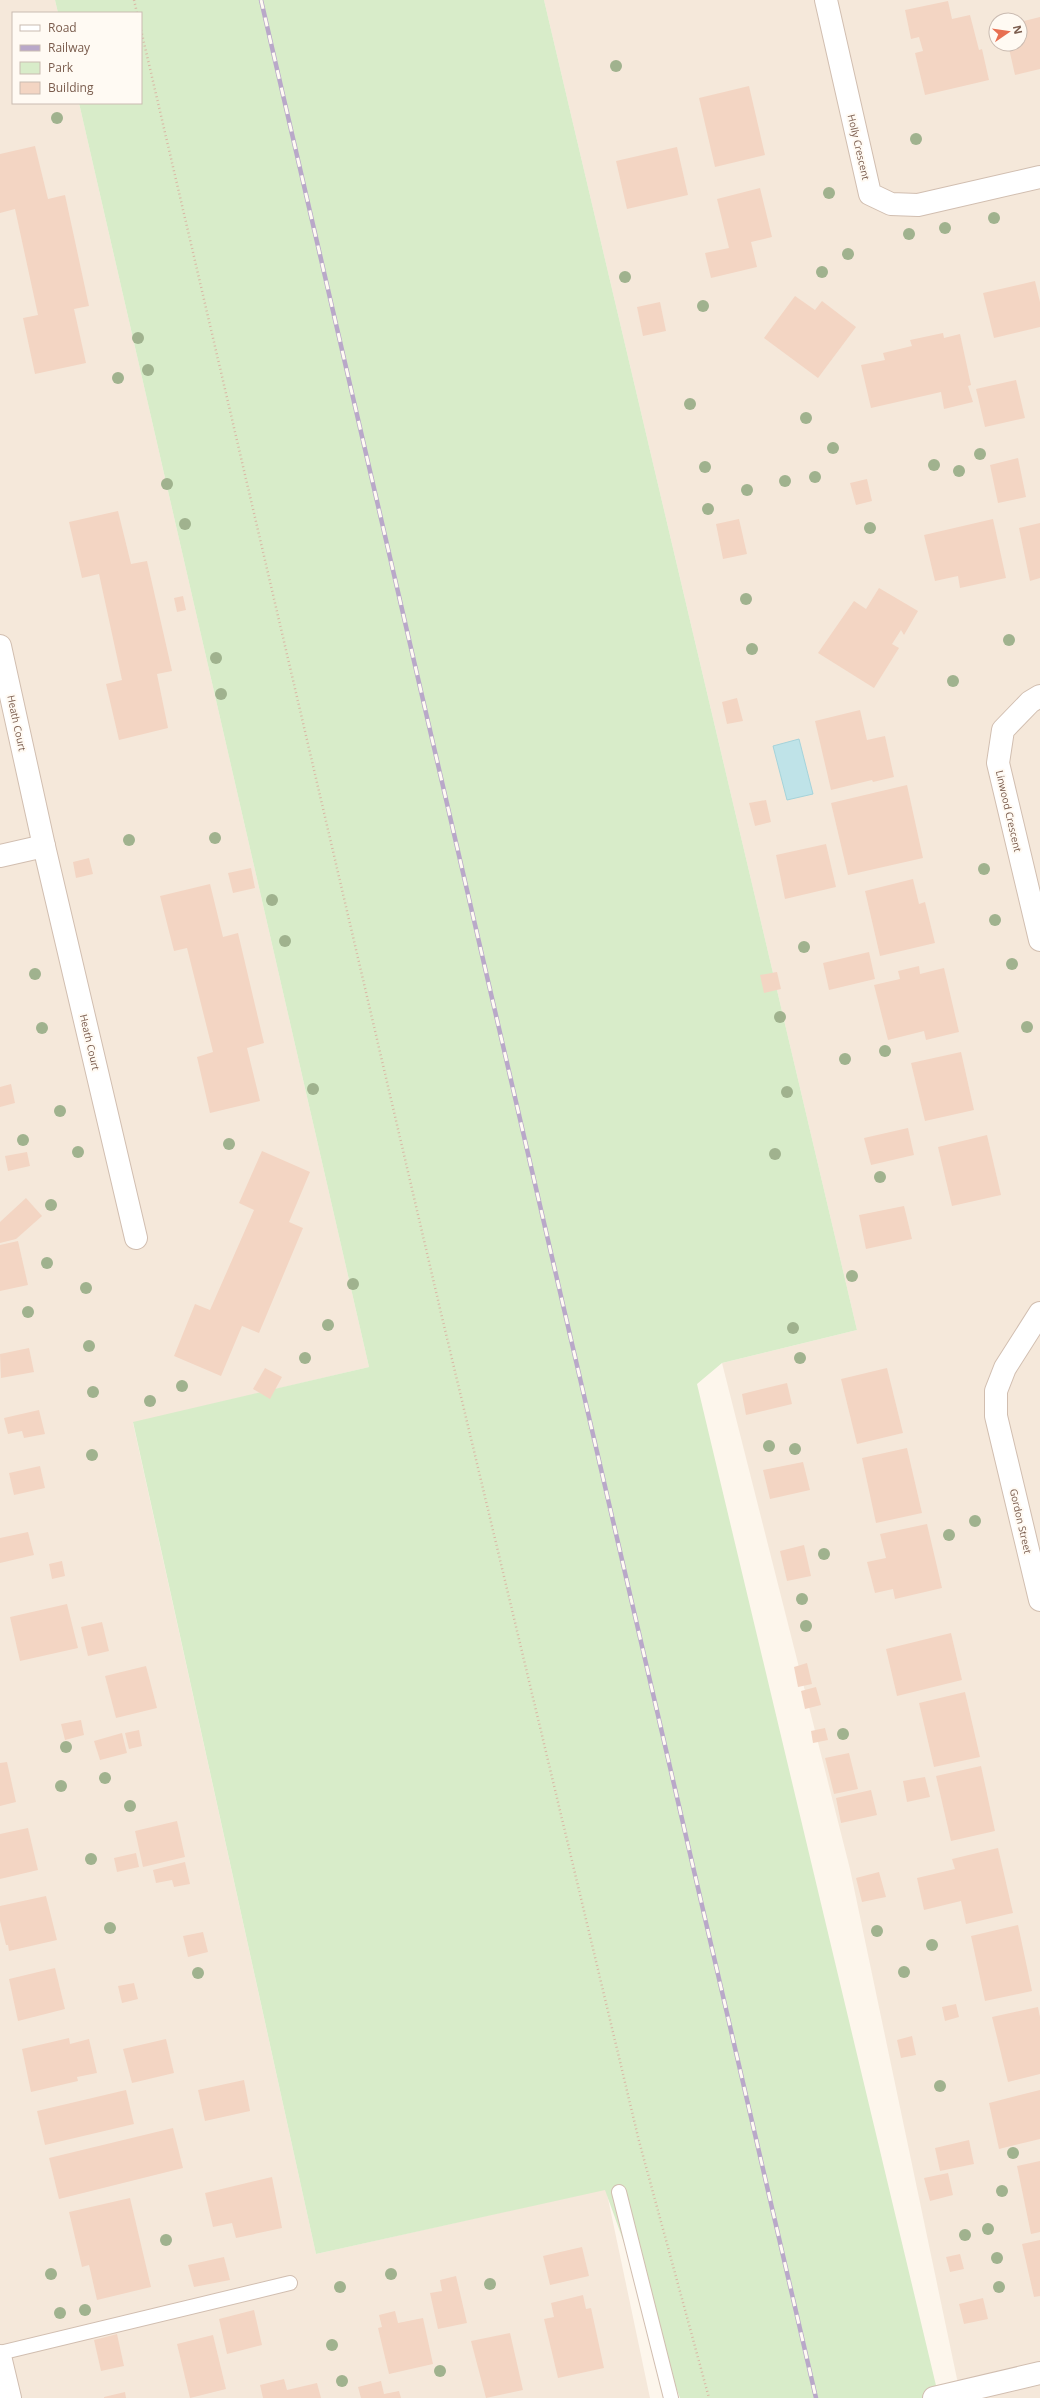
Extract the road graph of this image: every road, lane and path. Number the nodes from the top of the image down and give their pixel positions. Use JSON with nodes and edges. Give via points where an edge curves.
{"nodes":[{"id":1,"x":134,"y":0,"type":"edge"},
{"id":2,"x":826,"y":0,"type":"edge"},
{"id":3,"x":137,"y":12,"type":"edge"},
{"id":4,"x":142,"y":34,"type":"edge"},
{"id":5,"x":1040,"y":177,"type":"edge"},
{"id":6,"x":0,"y":646,"type":"edge"},
{"id":7,"x":1040,"y":696,"type":"edge"},
{"id":8,"x":44,"y":846,"type":"junction"},
{"id":9,"x":0,"y":856,"type":"edge"},
{"id":10,"x":1040,"y":940,"type":"edge"},
{"id":11,"x":136,"y":1238,"type":"dead end"},
{"id":12,"x":1040,"y":1313,"type":"edge"},
{"id":13,"x":1040,"y":1600,"type":"edge"},
{"id":14,"x":619,"y":2192,"type":"dead end"},
{"id":15,"x":290,"y":2283,"type":"dead end"},
{"id":16,"x":1,"y":2361,"type":"edge"},
{"id":17,"x":1040,"y":2373,"type":"edge"},
{"id":18,"x":10,"y":2398,"type":"edge"},
{"id":19,"x":671,"y":2398,"type":"edge"},
{"id":20,"x":708,"y":2398,"type":"edge"},
{"id":21,"x":934,"y":2398,"type":"edge"}],
"edges":[{"from":1,"to":3,"type":"path"},
{"from":2,"to":5,"type":"street","name":"Holly Crescent","via":[[870,194],[891,204],[918,205]]},
{"from":4,"to":20,"type":"path","via":[[437,1297],[625,2079]]},
{"from":6,"to":8,"type":"street","name":"Heath Court"},
{"from":7,"to":10,"type":"street","name":"Linwood Crescent","via":[[1030,702],[1003,730],[998,763]]},
{"from":8,"to":9,"type":"street"},
{"from":8,"to":11,"type":"street","name":"Heath Court"},
{"from":12,"to":13,"type":"street","name":"Gordon Street","via":[[1005,1368],[996,1391],[996,1416]]},
{"from":14,"to":19,"type":"lane"},
{"from":15,"to":16,"type":"lane"},
{"from":16,"to":18,"type":"street"},
{"from":17,"to":21,"type":"street"}]}
